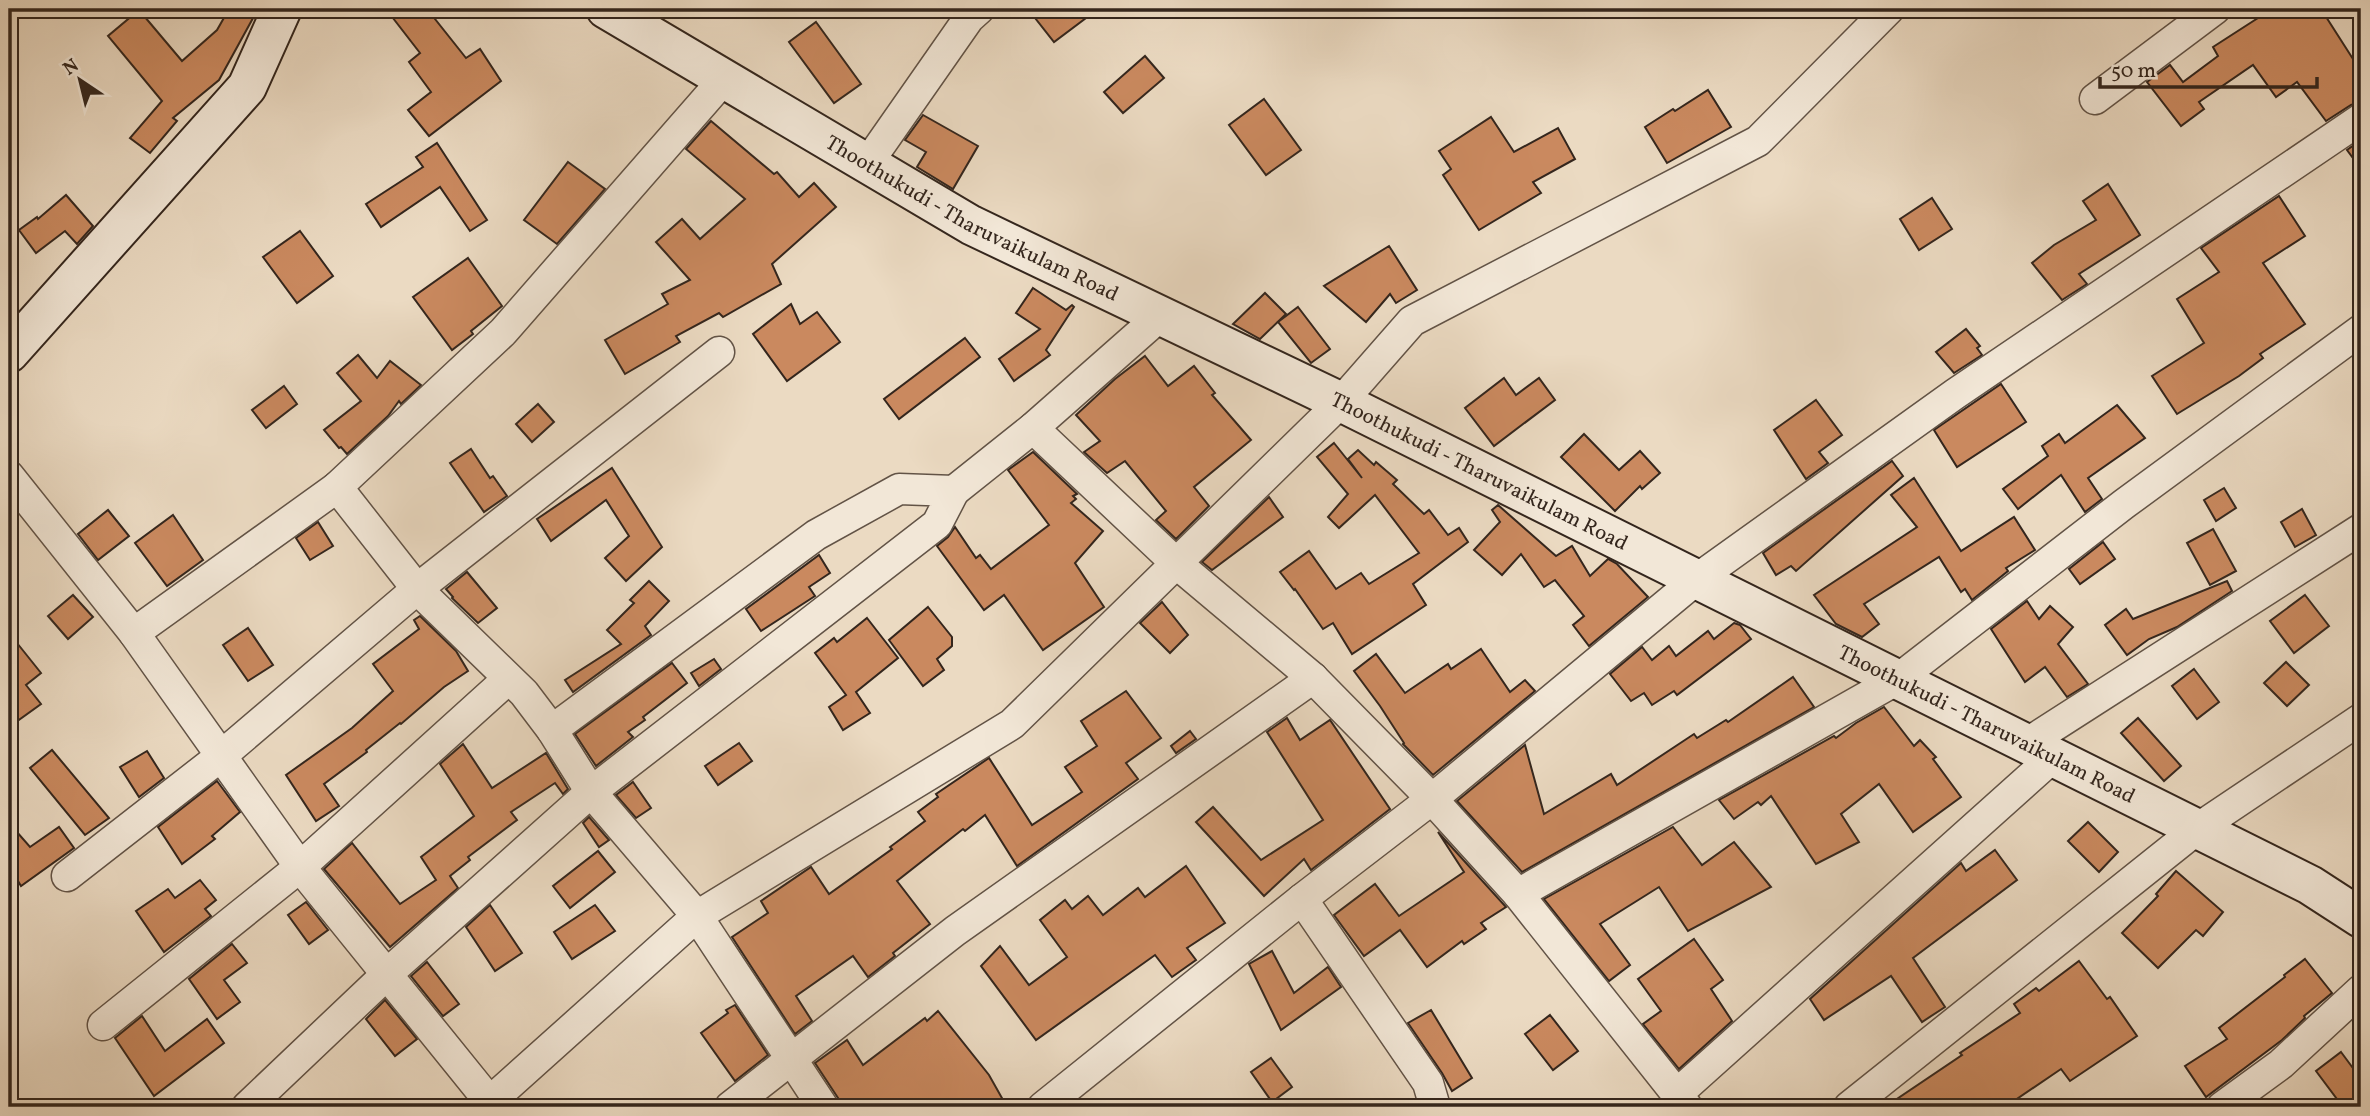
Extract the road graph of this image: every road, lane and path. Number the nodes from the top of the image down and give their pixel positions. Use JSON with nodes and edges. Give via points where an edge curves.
{"nodes":[{"id":1,"x":282,"y":9,"type":"edge"},
{"id":2,"x":606,"y":9,"type":"edge"},
{"id":3,"x":979,"y":9,"type":"edge"},
{"id":4,"x":1889,"y":9,"type":"edge"},
{"id":5,"x":2215,"y":9,"type":"edge"},
{"id":6,"x":645,"y":19,"type":"edge"},
{"id":7,"x":724,"y":79,"type":"junction"},
{"id":8,"x":2095,"y":100,"type":"dead end"},
{"id":9,"x":2361,"y":119,"type":"edge"},
{"id":10,"x":867,"y":164,"type":"junction"},
{"id":11,"x":1160,"y":316,"type":"junction"},
{"id":12,"x":2361,"y":330,"type":"edge"},
{"id":13,"x":719,"y":352,"type":"dead end"},
{"id":14,"x":9,"y":353,"type":"edge"},
{"id":15,"x":1341,"y":402,"type":"junction"},
{"id":16,"x":1033,"y":428,"type":"junction"},
{"id":17,"x":9,"y":476,"type":"edge"},
{"id":18,"x":337,"y":487,"type":"junction"},
{"id":19,"x":954,"y":491,"type":"junction"},
{"id":20,"x":2361,"y":529,"type":"edge"},
{"id":21,"x":1176,"y":563,"type":"junction"},
{"id":22,"x":1697,"y":579,"type":"junction"},
{"id":23,"x":417,"y":589,"type":"junction"},
{"id":24,"x":134,"y":634,"type":"junction"},
{"id":25,"x":1313,"y":677,"type":"junction"},
{"id":26,"x":508,"y":679,"type":"junction"},
{"id":27,"x":1898,"y":679,"type":"junction"},
{"id":28,"x":2361,"y":719,"type":"edge"},
{"id":29,"x":552,"y":730,"type":"junction"},
{"id":30,"x":2040,"y":751,"type":"junction"},
{"id":31,"x":221,"y":756,"type":"junction"},
{"id":32,"x":591,"y":792,"type":"junction"},
{"id":33,"x":1432,"y":799,"type":"junction"},
{"id":34,"x":2197,"y":829,"type":"junction"},
{"id":35,"x":300,"y":867,"type":"junction"},
{"id":36,"x":67,"y":876,"type":"dead end"},
{"id":37,"x":1518,"y":894,"type":"junction"},
{"id":38,"x":1302,"y":899,"type":"junction"},
{"id":39,"x":697,"y":916,"type":"junction"},
{"id":40,"x":2361,"y":918,"type":"edge"},
{"id":41,"x":387,"y":974,"type":"junction"},
{"id":42,"x":2361,"y":990,"type":"edge"},
{"id":43,"x":103,"y":1025,"type":"dead end"},
{"id":44,"x":792,"y":1058,"type":"junction"},
{"id":45,"x":1682,"y":1101,"type":"edge"},
{"id":46,"x":490,"y":1106,"type":"edge"},
{"id":47,"x":247,"y":1107,"type":"edge"},
{"id":48,"x":730,"y":1107,"type":"edge"},
{"id":49,"x":823,"y":1107,"type":"edge"},
{"id":50,"x":1043,"y":1107,"type":"edge"},
{"id":51,"x":1435,"y":1107,"type":"edge"},
{"id":52,"x":1849,"y":1107,"type":"edge"},
{"id":53,"x":2222,"y":1107,"type":"edge"}],
"edges":[{"from":1,"to":14,"type":"main road","via":[[247,87]]},
{"from":2,"to":6,"type":"main road","name":"Thoothukudi - Tharuvaikulam Road"},
{"from":3,"to":10,"type":"street"},
{"from":4,"to":15,"type":"street","via":[[1758,141],[1412,321]]},
{"from":5,"to":8,"type":"street"},
{"from":6,"to":7,"type":"main road","name":"Thoothukudi - Tharuvaikulam Road"},
{"from":7,"to":10,"type":"main road","name":"Thoothukudi - Tharuvaikulam Road"},
{"from":7,"to":18,"type":"street","via":[[503,332]]},
{"from":9,"to":22,"type":"street","via":[[1955,394]]},
{"from":10,"to":11,"type":"main road","name":"Thoothukudi - Tharuvaikulam Road","via":[[971,225]]},
{"from":11,"to":15,"type":"main road","name":"Thoothukudi - Tharuvaikulam Road"},
{"from":11,"to":16,"type":"street"},
{"from":12,"to":27,"type":"street","via":[[2124,504]]},
{"from":13,"to":23,"type":"street"},
{"from":15,"to":21,"type":"street"},
{"from":15,"to":22,"type":"main road","name":"Thoothukudi - Tharuvaikulam Road"},
{"from":16,"to":19,"type":"street"},
{"from":16,"to":21,"type":"street"},
{"from":17,"to":24,"type":"street"},
{"from":18,"to":23,"type":"street"},
{"from":18,"to":24,"type":"street"},
{"from":19,"to":29,"type":"street","via":[[899,489],[816,535]]},
{"from":19,"to":32,"type":"street","via":[[937,524]]},
{"from":20,"to":30,"type":"street"},
{"from":21,"to":25,"type":"street"},
{"from":21,"to":39,"type":"street","via":[[1012,724]]},
{"from":22,"to":27,"type":"main road","name":"Thoothukudi - Tharuvaikulam Road"},
{"from":22,"to":33,"type":"street"},
{"from":23,"to":26,"type":"street"},
{"from":23,"to":31,"type":"street"},
{"from":24,"to":31,"type":"street"},
{"from":25,"to":33,"type":"street"},
{"from":25,"to":44,"type":"street","via":[[955,931]]},
{"from":26,"to":29,"type":"street"},
{"from":26,"to":35,"type":"street"},
{"from":27,"to":30,"type":"main road","name":"Thoothukudi - Tharuvaikulam Road"},
{"from":27,"to":37,"type":"street"},
{"from":28,"to":34,"type":"street"},
{"from":29,"to":32,"type":"street"},
{"from":30,"to":34,"type":"main road","name":"Thoothukudi - Tharuvaikulam Road"},
{"from":30,"to":45,"type":"street"},
{"from":31,"to":35,"type":"street"},
{"from":31,"to":36,"type":"street"},
{"from":32,"to":39,"type":"street"},
{"from":32,"to":41,"type":"street"},
{"from":33,"to":37,"type":"street"},
{"from":33,"to":38,"type":"street"},
{"from":34,"to":40,"type":"main road","name":"Thoothukudi - Tharuvaikulam Road","via":[[2310,885]]},
{"from":34,"to":52,"type":"street"},
{"from":35,"to":41,"type":"street"},
{"from":35,"to":43,"type":"street"},
{"from":37,"to":45,"type":"street"},
{"from":38,"to":50,"type":"street"},
{"from":38,"to":51,"type":"street","via":[[1428,1083]]},
{"from":39,"to":44,"type":"street"},
{"from":39,"to":46,"type":"street"},
{"from":41,"to":46,"type":"street"},
{"from":41,"to":47,"type":"street"},
{"from":42,"to":53,"type":"street","via":[[2281,1064]]},
{"from":44,"to":48,"type":"street"},
{"from":44,"to":49,"type":"street"}]}
